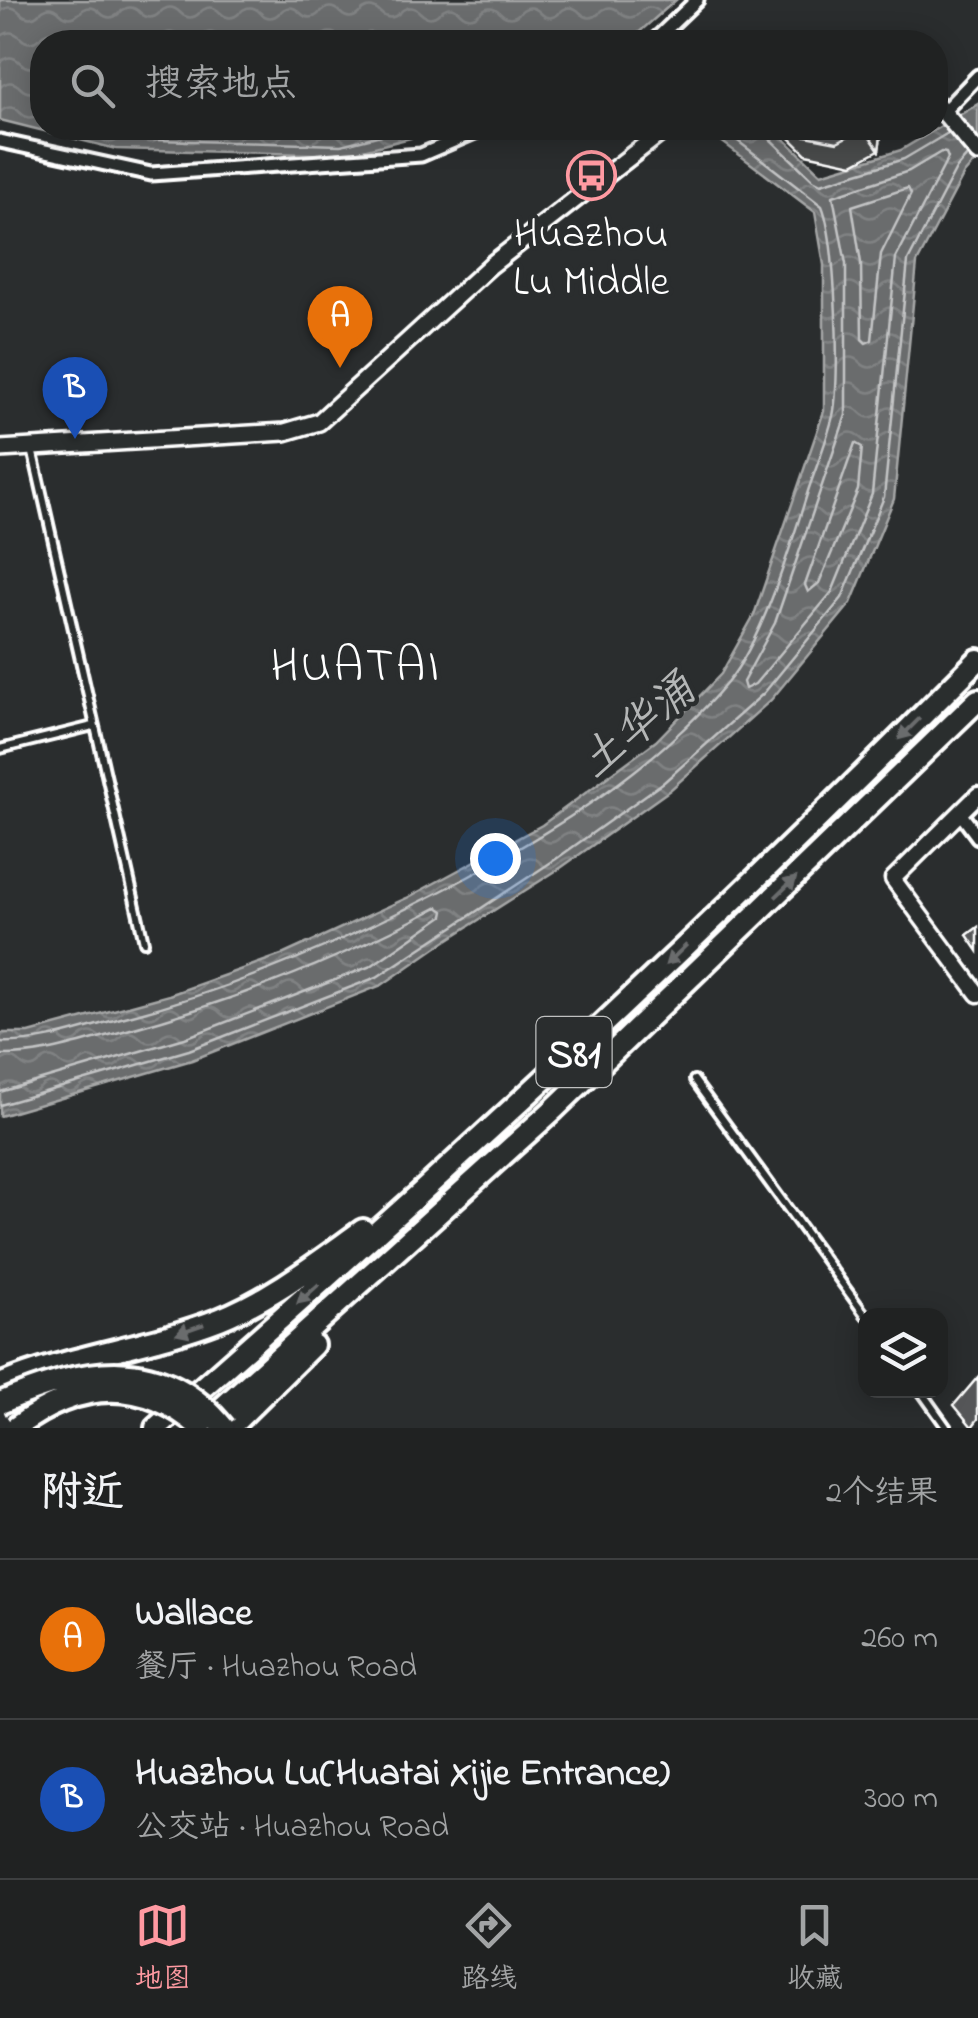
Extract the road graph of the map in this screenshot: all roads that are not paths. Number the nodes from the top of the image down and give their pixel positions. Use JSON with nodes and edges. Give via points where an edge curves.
{"nodes":[{"id":1,"x":697,"y":0,"type":"edge"},
{"id":2,"x":666,"y":30,"type":"edge"},
{"id":3,"x":978,"y":76,"type":"edge"},
{"id":4,"x":948,"y":105,"type":"edge"},
{"id":5,"x":948,"y":116,"type":"edge"},
{"id":6,"x":456,"y":140,"type":"edge"},
{"id":7,"x":651,"y":140,"type":"edge"},
{"id":8,"x":0,"y":141,"type":"edge"},
{"id":9,"x":978,"y":152,"type":"edge"},
{"id":10,"x":32,"y":448,"type":"junction"},
{"id":11,"x":0,"y":450,"type":"edge"},
{"id":12,"x":978,"y":660,"type":"edge"},
{"id":13,"x":978,"y":700,"type":"edge"},
{"id":14,"x":94,"y":726,"type":"junction"},
{"id":15,"x":0,"y":749,"type":"edge"},
{"id":16,"x":978,"y":795,"type":"edge"},
{"id":17,"x":960,"y":813,"type":"junction"},
{"id":18,"x":978,"y":836,"type":"edge"},
{"id":19,"x":144,"y":942,"type":"dead end"},
{"id":20,"x":978,"y":994,"type":"edge"},
{"id":21,"x":694,"y":1080,"type":"dead end"},
{"id":22,"x":527,"y":1096,"type":"junction"},
{"id":23,"x":554,"y":1109,"type":"junction"},
{"id":24,"x":860,"y":1308,"type":"edge"},
{"id":25,"x":0,"y":1386,"type":"edge"},
{"id":26,"x":926,"y":1398,"type":"edge"},
{"id":27,"x":0,"y":1403,"type":"edge"},
{"id":28,"x":15,"y":1428,"type":"edge"},
{"id":29,"x":156,"y":1428,"type":"edge"},
{"id":30,"x":200,"y":1428,"type":"edge"},
{"id":31,"x":226,"y":1428,"type":"edge"},
{"id":32,"x":947,"y":1428,"type":"edge"}],
"edges":[{"from":1,"to":2,"type":"street"},
{"from":3,"to":4,"type":"street"},
{"from":5,"to":9,"type":"main road"},
{"from":6,"to":8,"type":"street","via":[[421,155],[151,174]]},
{"from":7,"to":10,"type":"main road","via":[[504,254],[319,422],[286,432]]},
{"from":10,"to":11,"type":"main road"},
{"from":10,"to":14,"type":"lane"},
{"from":12,"to":22,"type":"highway","number":"S81","one_way":true},
{"from":23,"to":13,"type":"highway","number":"S81","one_way":true},
{"from":14,"to":15,"type":"lane"},
{"from":14,"to":19,"type":"lane"},
{"from":16,"to":17,"type":"street"},
{"from":17,"to":18,"type":"street"},
{"from":17,"to":20,"type":"street","via":[[894,879]]},
{"from":21,"to":24,"type":"lane"},
{"from":22,"to":25,"type":"highway","one_way":true,"via":[[373,1223],[249,1306]]},
{"from":22,"to":29,"type":"highway","number":"S81","one_way":true},
{"from":23,"to":30,"type":"highway","number":"S81"},
{"from":23,"to":31,"type":"highway"},
{"from":26,"to":32,"type":"lane"},
{"from":27,"to":31,"type":"highway","bridge":true,"via":[[61,1379],[123,1372],[181,1390]]},
{"from":28,"to":30,"type":"highway","bridge":true,"via":[[88,1392],[126,1390],[156,1398]]}]}
